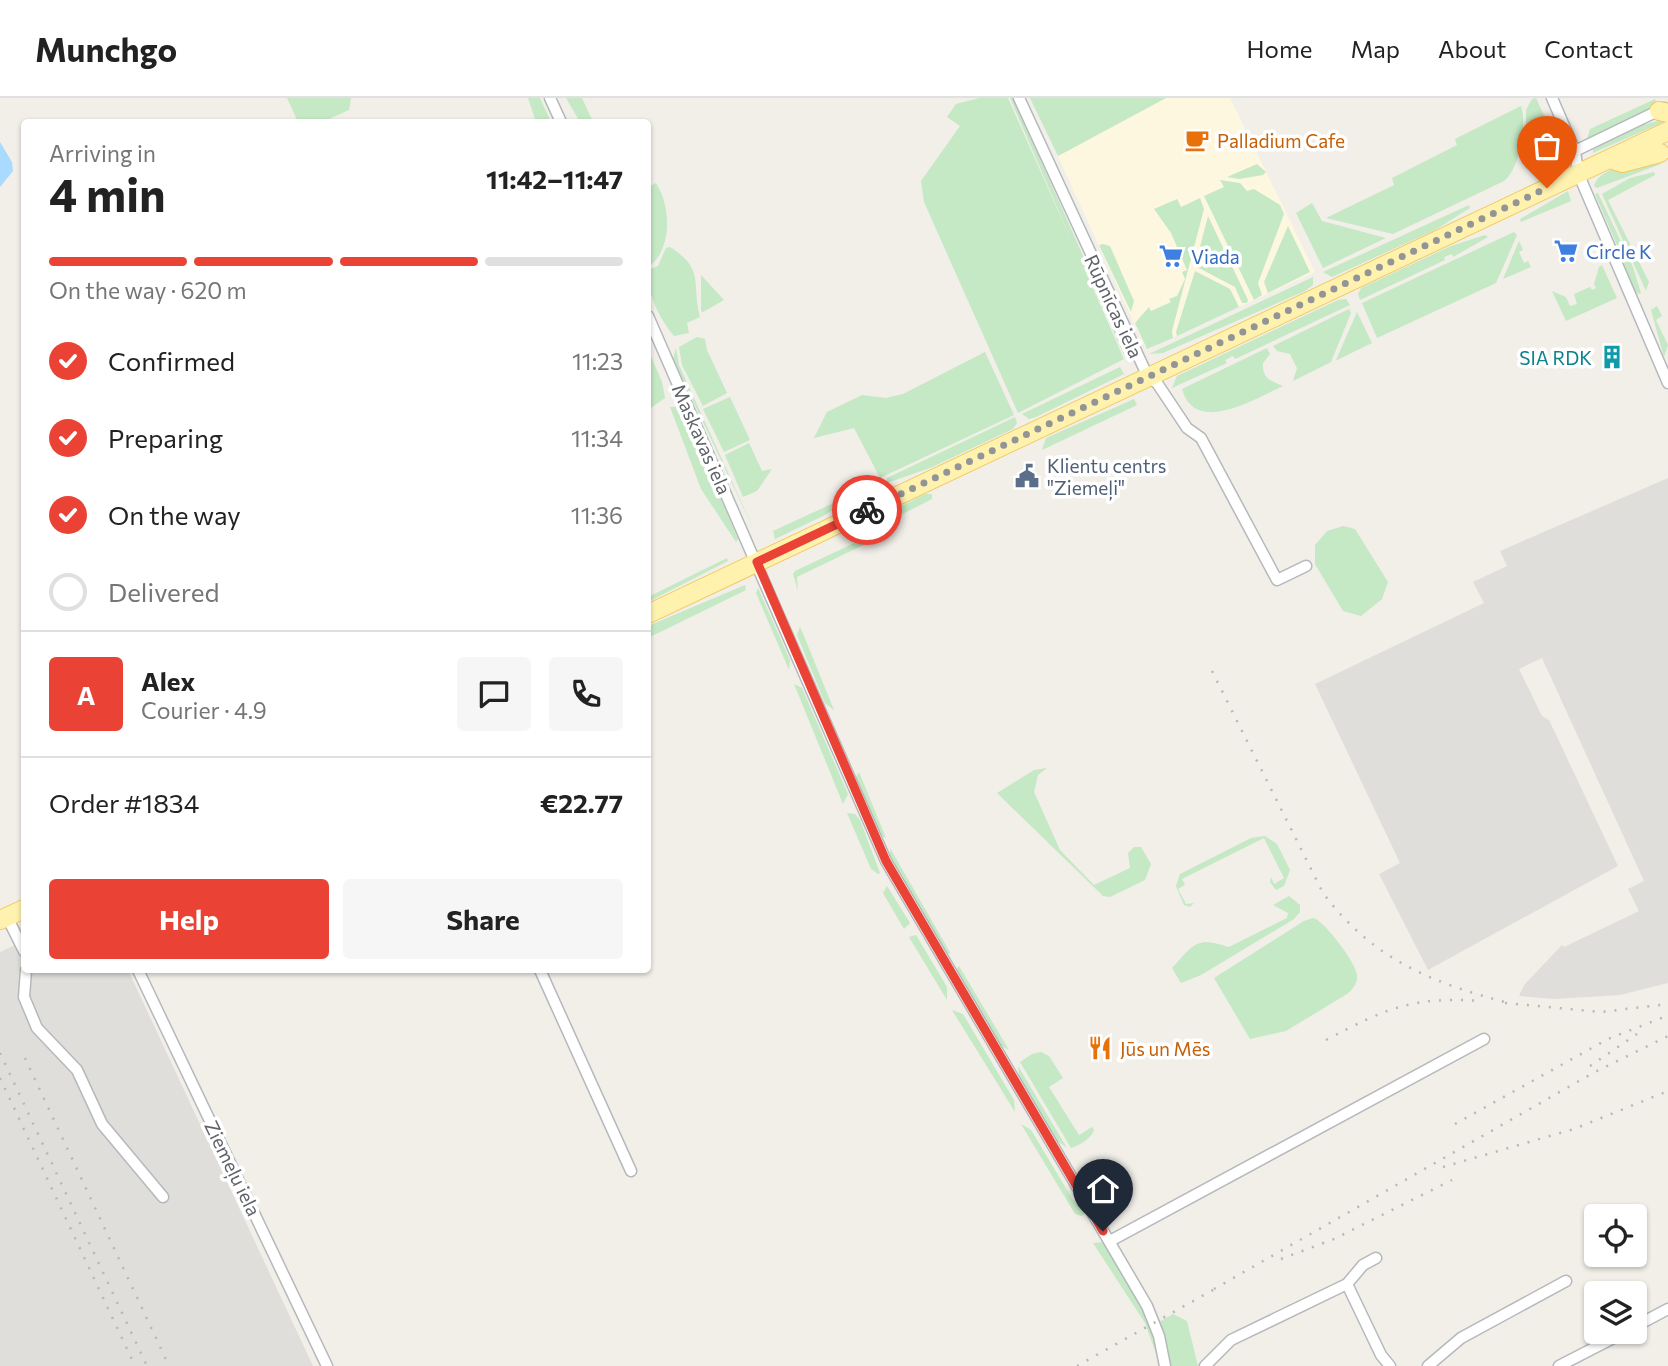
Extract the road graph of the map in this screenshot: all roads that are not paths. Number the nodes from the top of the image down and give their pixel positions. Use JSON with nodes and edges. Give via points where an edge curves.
{"nodes":[{"id":1,"x":550,"y":98,"type":"edge"},
{"id":2,"x":1019,"y":98,"type":"edge"},
{"id":3,"x":1552,"y":98,"type":"edge"},
{"id":4,"x":1665,"y":110,"type":"edge"},
{"id":5,"x":560,"y":119,"type":"edge"},
{"id":6,"x":1668,"y":131,"type":"edge"},
{"id":7,"x":1575,"y":151,"type":"junction"},
{"id":8,"x":1664,"y":151,"type":"edge"},
{"id":9,"x":1609,"y":159,"type":"junction"},
{"id":10,"x":1578,"y":173,"type":"junction"},
{"id":11,"x":651,"y":323,"type":"edge"},
{"id":12,"x":1148,"y":377,"type":"junction"},
{"id":13,"x":1668,"y":383,"type":"edge"},
{"id":14,"x":757,"y":562,"type":"junction"},
{"id":15,"x":1306,"y":566,"type":"dead end"},
{"id":16,"x":651,"y":613,"type":"edge"},
{"id":17,"x":21,"y":910,"type":"edge"},
{"id":18,"x":3,"y":918,"type":"edge"},
{"id":19,"x":21,"y":946,"type":"edge"},
{"id":20,"x":26,"y":973,"type":"edge"},
{"id":21,"x":139,"y":973,"type":"edge"},
{"id":22,"x":541,"y":973,"type":"edge"},
{"id":23,"x":1484,"y":1039,"type":"dead end"},
{"id":24,"x":632,"y":1171,"type":"dead end"},
{"id":25,"x":163,"y":1197,"type":"dead end"},
{"id":26,"x":1110,"y":1241,"type":"junction"},
{"id":27,"x":1376,"y":1258,"type":"dead end"},
{"id":28,"x":1566,"y":1281,"type":"dead end"},
{"id":29,"x":1347,"y":1284,"type":"junction"},
{"id":30,"x":1668,"y":1309,"type":"edge"},
{"id":31,"x":1647,"y":1320,"type":"edge"},
{"id":32,"x":1602,"y":1344,"type":"edge"},
{"id":33,"x":327,"y":1366,"type":"edge"},
{"id":34,"x":1165,"y":1366,"type":"edge"},
{"id":35,"x":1205,"y":1366,"type":"edge"},
{"id":36,"x":1390,"y":1366,"type":"edge"},
{"id":37,"x":1428,"y":1366,"type":"edge"},
{"id":38,"x":1559,"y":1366,"type":"edge"}],
"edges":[{"from":1,"to":5,"type":"street"},
{"from":2,"to":12,"type":"street","name":"Rūpnīcas iela"},
{"from":3,"to":7,"type":"street"},
{"from":4,"to":7,"type":"street"},
{"from":6,"to":9,"type":"main road"},
{"from":7,"to":10,"type":"street"},
{"from":8,"to":9,"type":"main road","via":[[1622,163]]},
{"from":9,"to":10,"type":"main road"},
{"from":10,"to":12,"type":"main road"},
{"from":10,"to":13,"type":"street"},
{"from":11,"to":14,"type":"street","name":"Maskavas iela"},
{"from":12,"to":14,"type":"main road"},
{"from":12,"to":15,"type":"street","name":"Rūpnīcas iela","via":[[1157,383],[1187,428],[1201,438],[1277,580]]},
{"from":14,"to":16,"type":"main road"},
{"from":14,"to":26,"type":"street","name":"Maskavas iela","via":[[886,861]]},
{"from":17,"to":18,"type":"main road"},
{"from":18,"to":19,"type":"street"},
{"from":20,"to":25,"type":"street","via":[[24,997],[37,1028],[77,1070],[102,1124]]},
{"from":21,"to":33,"type":"street","name":"Ziemeļu iela"},
{"from":22,"to":24,"type":"street"},
{"from":23,"to":26,"type":"street"},
{"from":26,"to":34,"type":"street","name":"Maskavas iela","via":[[1152,1315]]},
{"from":27,"to":29,"type":"street"},
{"from":28,"to":37,"type":"street","via":[[1461,1338]]},
{"from":29,"to":35,"type":"street","via":[[1231,1340]]},
{"from":29,"to":36,"type":"street"},
{"from":30,"to":31,"type":"street"},
{"from":32,"to":38,"type":"street"}]}
